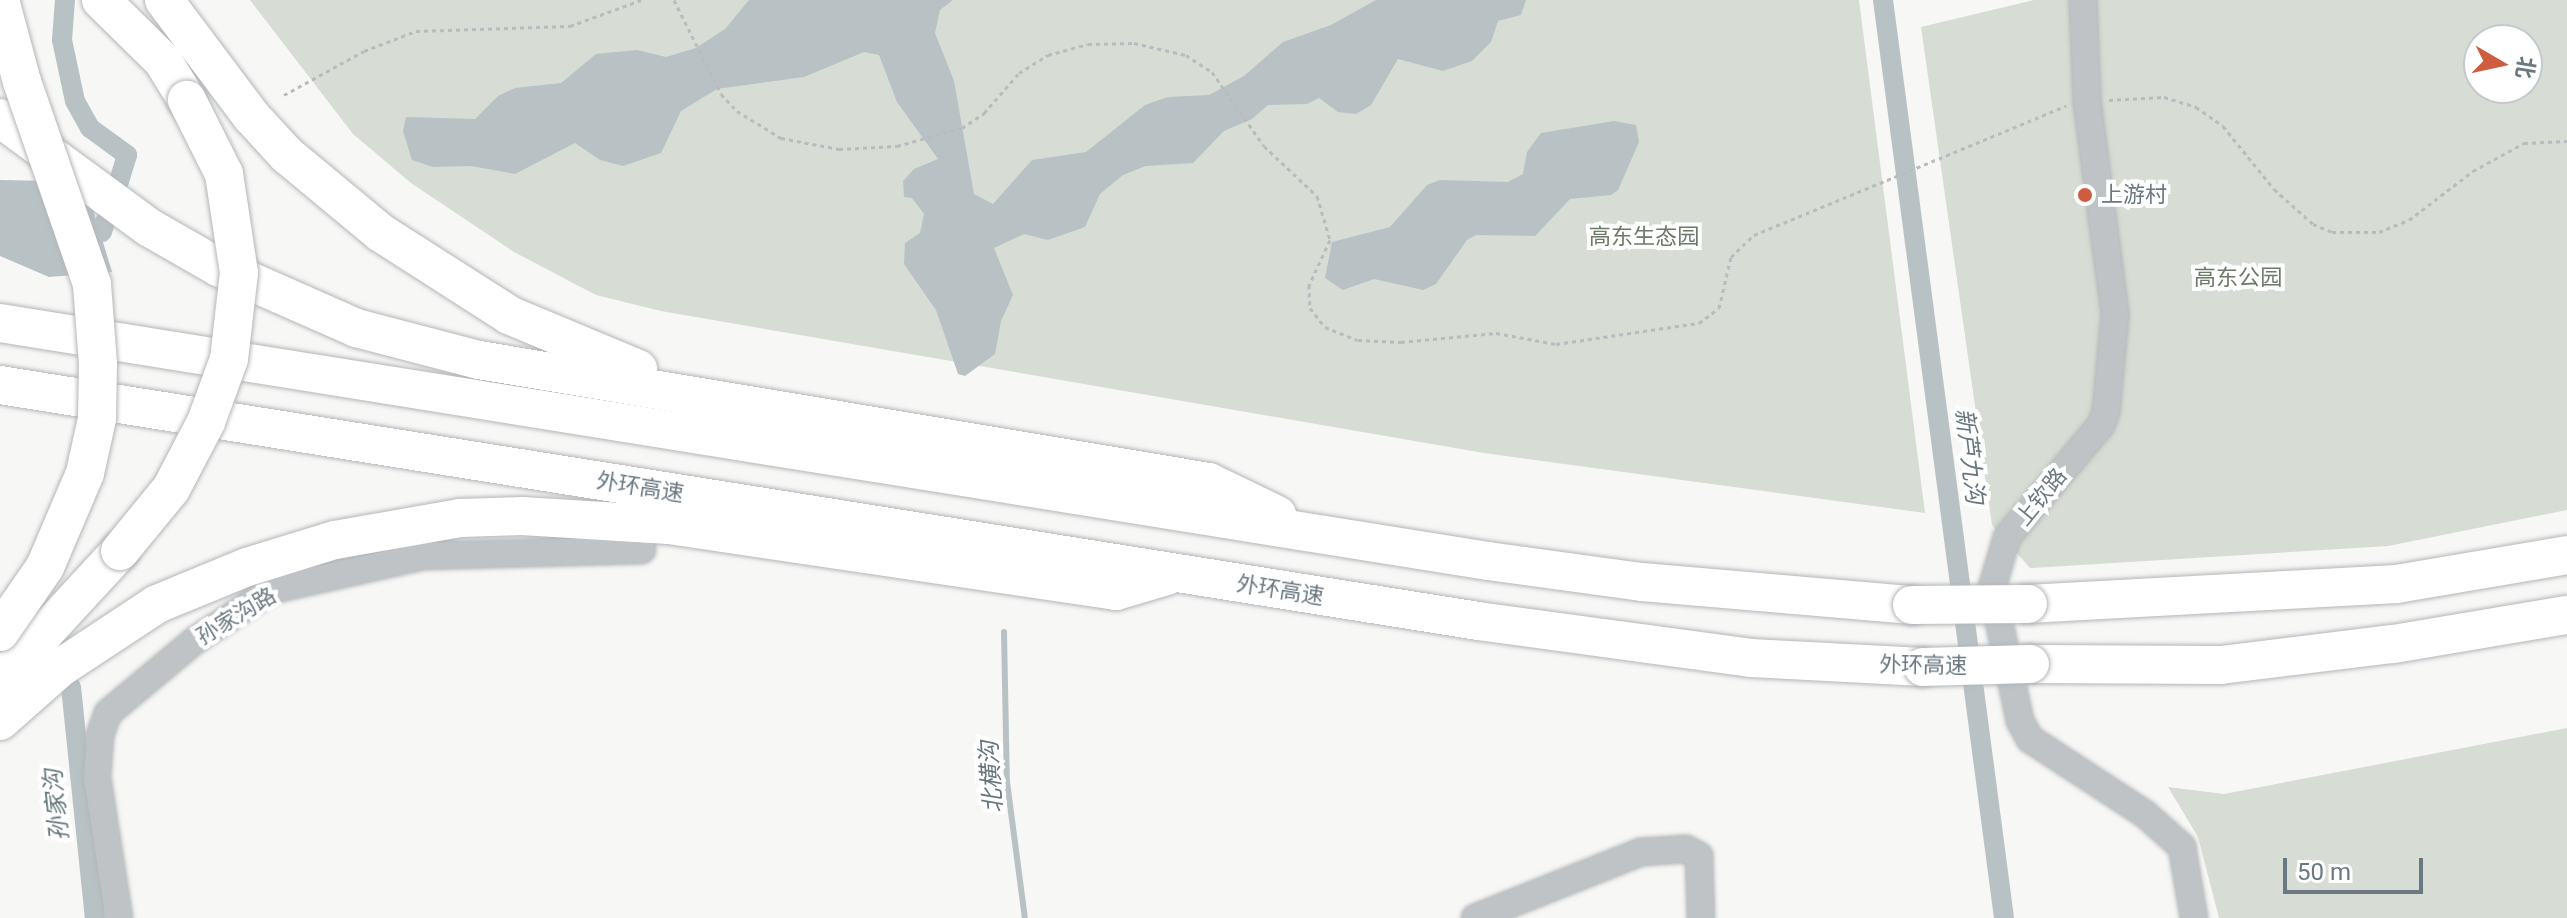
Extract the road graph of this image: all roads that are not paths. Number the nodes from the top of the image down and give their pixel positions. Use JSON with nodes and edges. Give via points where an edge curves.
{"nodes":[{"id":1,"x":0,"y":0,"type":"edge"},
{"id":2,"x":101,"y":0,"type":"edge"},
{"id":3,"x":164,"y":0,"type":"edge"},
{"id":4,"x":2083,"y":0,"type":"edge"},
{"id":5,"x":0,"y":118,"type":"edge"},
{"id":6,"x":0,"y":323,"type":"edge"},
{"id":7,"x":0,"y":385,"type":"edge"},
{"id":8,"x":670,"y":391,"type":"junction"},
{"id":9,"x":1316,"y":534,"type":"junction"},
{"id":10,"x":642,"y":550,"type":"dead end"},
{"id":11,"x":2567,"y":555,"type":"edge"},
{"id":12,"x":1177,"y":573,"type":"junction"},
{"id":13,"x":2567,"y":615,"type":"edge"},
{"id":14,"x":0,"y":632,"type":"edge"},
{"id":15,"x":0,"y":681,"type":"edge"},
{"id":16,"x":0,"y":721,"type":"edge"},
{"id":17,"x":119,"y":918,"type":"edge"},
{"id":18,"x":1475,"y":918,"type":"edge"},
{"id":19,"x":1701,"y":918,"type":"edge"},
{"id":20,"x":2191,"y":918,"type":"edge"}],
"edges":[{"from":1,"to":14,"type":"highway","bridge":true,"via":[[22,82],[92,284],[98,364],[97,419],[85,473],[45,567]]},
{"from":2,"to":15,"type":"highway","bridge":true,"via":[[163,61],[224,174],[239,273],[229,359],[206,422],[171,489]]},
{"from":3,"to":8,"type":"highway","via":[[287,155],[381,233],[509,315],[651,374]]},
{"from":4,"to":20,"type":"street","name":"上钦路","via":[[2087,101],[2115,315],[2106,412],[2101,425],[2007,537],[1992,588],[2020,721],[2030,739],[2145,814],[2182,847]]},
{"from":5,"to":8,"type":"highway","via":[[150,228],[297,305],[410,344]]},
{"from":6,"to":9,"type":"highway"},
{"from":7,"to":12,"type":"highway","name":"外环高速"},
{"from":8,"to":9,"type":"highway","via":[[1209,482]]},
{"from":9,"to":11,"type":"highway","bridge":true,"via":[[1642,582],[1912,605],[2190,599],[2396,584]]},
{"from":10,"to":17,"type":"street","name":"孙家沟路","via":[[423,556],[271,590],[194,641],[108,713],[100,735],[97,777]]},
{"from":12,"to":13,"type":"highway","name":"外环高速","bridge":true,"via":[[1751,658],[1923,667],[2221,665]]},
{"from":12,"to":16,"type":"highway","via":[[1116,591],[723,532],[583,518],[460,518],[335,540],[247,567],[157,604],[60,668]]},
{"from":18,"to":19,"type":"street","via":[[1641,852],[1686,849],[1699,856]]}]}
